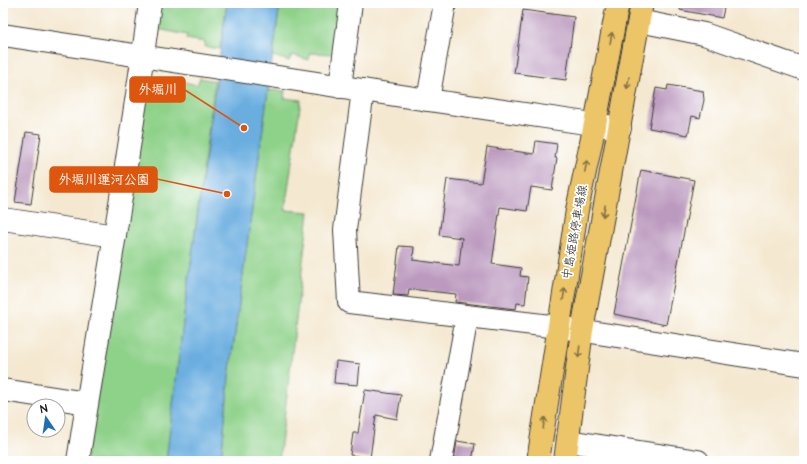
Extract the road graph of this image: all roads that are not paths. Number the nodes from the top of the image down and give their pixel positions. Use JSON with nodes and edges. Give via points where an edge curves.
{"nodes":[{"id":1,"x":150,"y":3,"type":"edge"},
{"id":2,"x":351,"y":3,"type":"edge"},
{"id":3,"x":445,"y":3,"type":"edge"},
{"id":4,"x":618,"y":3,"type":"edge"},
{"id":5,"x":640,"y":12,"type":"edge"},
{"id":6,"x":3,"y":35,"type":"edge"},
{"id":7,"x":143,"y":56,"type":"junction"},
{"id":8,"x":804,"y":69,"type":"edge"},
{"id":9,"x":340,"y":87,"type":"junction"},
{"id":10,"x":363,"y":90,"type":"junction"},
{"id":11,"x":428,"y":100,"type":"junction"},
{"id":12,"x":595,"y":124,"type":"junction"},
{"id":13,"x":620,"y":128,"type":"junction"},
{"id":14,"x":3,"y":219,"type":"edge"},
{"id":15,"x":115,"y":236,"type":"junction"},
{"id":16,"x":467,"y":317,"type":"junction"},
{"id":17,"x":560,"y":327,"type":"junction"},
{"id":18,"x":582,"y":330,"type":"junction"},
{"id":19,"x":804,"y":365,"type":"edge"},
{"id":20,"x":3,"y":390,"type":"edge"},
{"id":21,"x":87,"y":403,"type":"junction"},
{"id":22,"x":566,"y":451,"type":"edge"},
{"id":23,"x":78,"y":461,"type":"edge"},
{"id":24,"x":441,"y":461,"type":"edge"},
{"id":25,"x":538,"y":461,"type":"edge"},
{"id":26,"x":698,"y":461,"type":"edge"}],
"edges":[{"from":1,"to":7,"type":"street"},
{"from":2,"to":9,"type":"street"},
{"from":3,"to":11,"type":"street"},
{"from":12,"to":4,"type":"main road","name":"中島姫路停車場線","one_way":true},
{"from":5,"to":8,"type":"street"},
{"from":5,"to":13,"type":"main road","name":"中島姫路停車場線","one_way":true},
{"from":6,"to":7,"type":"street"},
{"from":7,"to":9,"type":"street"},
{"from":7,"to":15,"type":"street"},
{"from":9,"to":10,"type":"street"},
{"from":10,"to":11,"type":"street"},
{"from":10,"to":16,"type":"street","via":[[345,230],[349,302]]},
{"from":11,"to":12,"type":"street"},
{"from":12,"to":13,"type":"street"},
{"from":17,"to":12,"type":"main road","name":"中島姫路停車場線","one_way":true,"via":[[577,210]]},
{"from":13,"to":18,"type":"main road","name":"中島姫路停車場線","one_way":true},
{"from":14,"to":15,"type":"street"},
{"from":15,"to":21,"type":"street"},
{"from":16,"to":17,"type":"street"},
{"from":16,"to":24,"type":"street"},
{"from":17,"to":18,"type":"street"},
{"from":25,"to":17,"type":"main road","name":"中島姫路停車場線","one_way":true},
{"from":18,"to":19,"type":"street"},
{"from":18,"to":22,"type":"main road","name":"中島姫路停車場線","one_way":true},
{"from":20,"to":21,"type":"street"},
{"from":21,"to":23,"type":"street"},
{"from":22,"to":26,"type":"street"}]}
